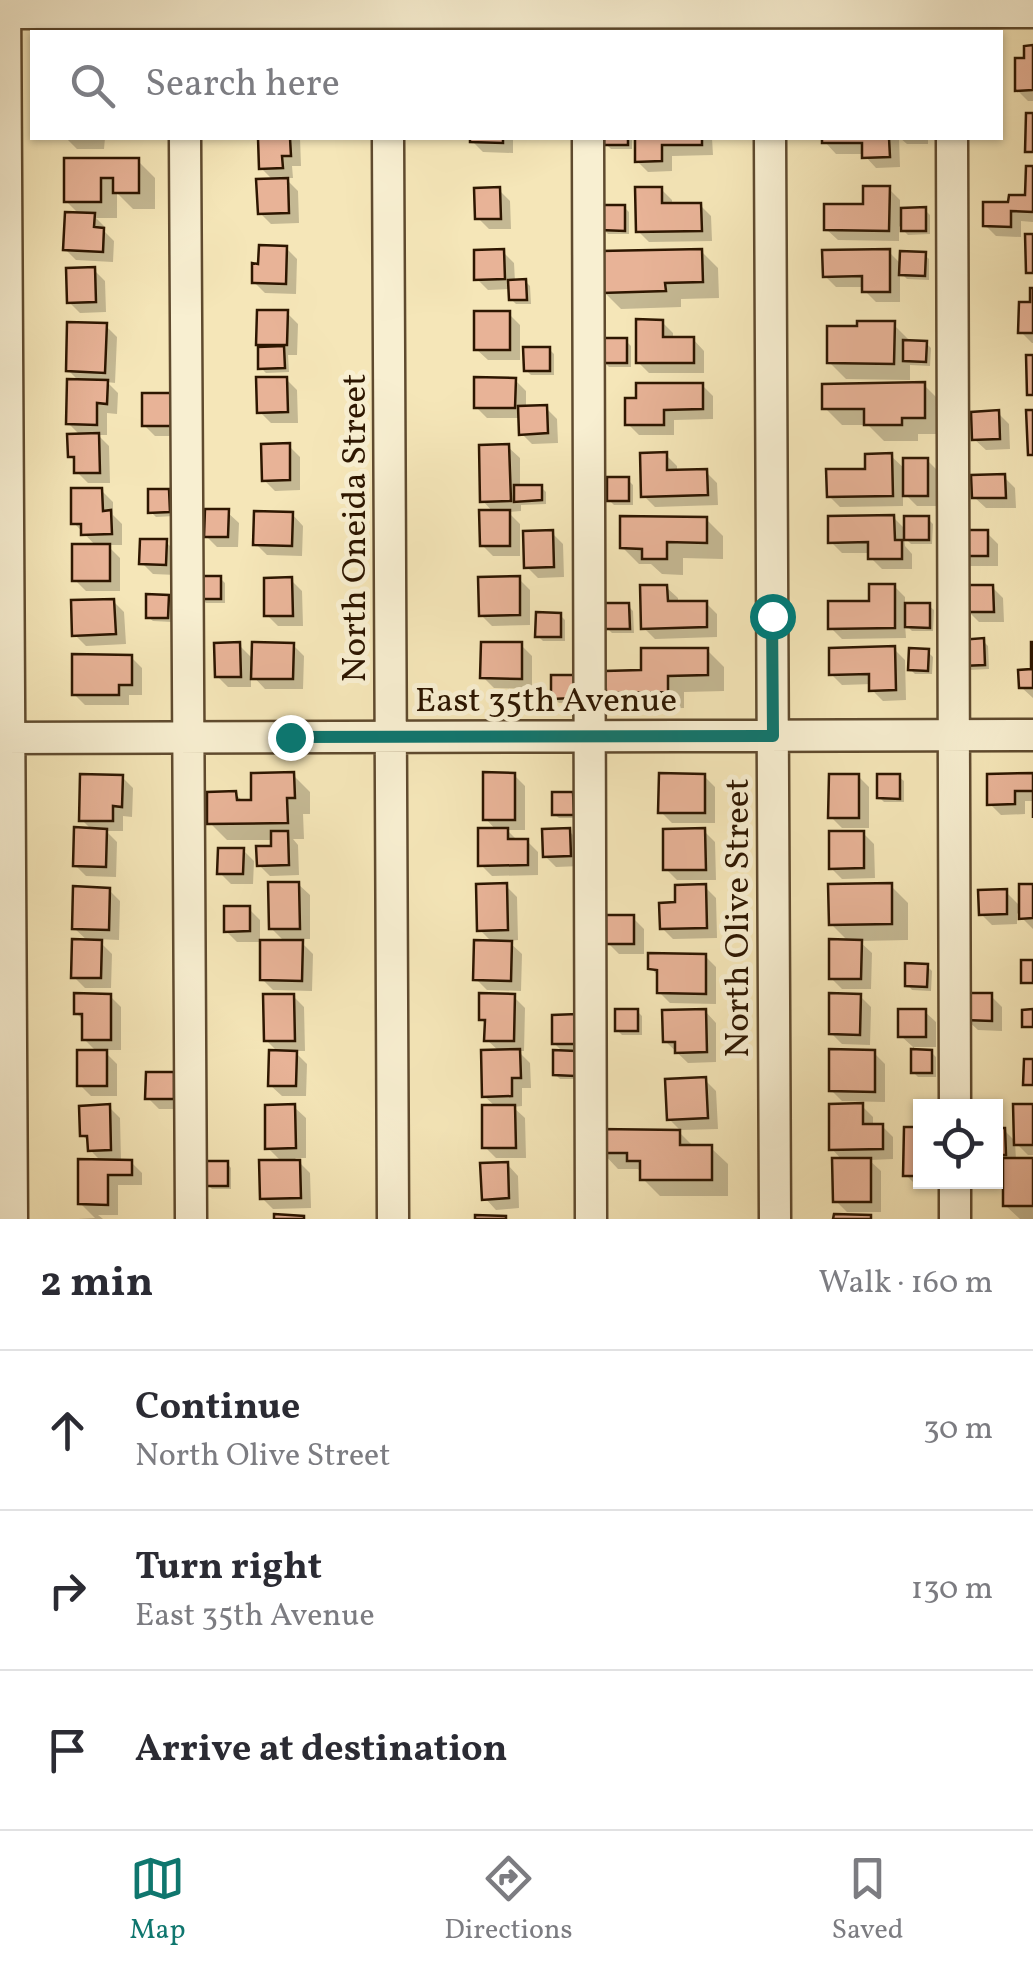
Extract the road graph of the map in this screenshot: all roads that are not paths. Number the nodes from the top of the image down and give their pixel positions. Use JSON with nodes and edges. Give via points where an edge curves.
{"nodes":[{"id":1,"x":4,"y":9,"type":"edge"},
{"id":2,"x":1033,"y":12,"type":"edge"},
{"id":3,"x":184,"y":15,"type":"edge"},
{"id":4,"x":388,"y":15,"type":"edge"},
{"id":5,"x":588,"y":15,"type":"edge"},
{"id":6,"x":769,"y":15,"type":"edge"},
{"id":7,"x":951,"y":15,"type":"edge"},
{"id":8,"x":185,"y":140,"type":"edge"},
{"id":9,"x":388,"y":140,"type":"edge"},
{"id":10,"x":588,"y":140,"type":"edge"},
{"id":11,"x":770,"y":140,"type":"edge"},
{"id":12,"x":952,"y":140,"type":"edge"},
{"id":13,"x":954,"y":735,"type":"junction"},
{"id":14,"x":1033,"y":735,"type":"edge"},
{"id":15,"x":588,"y":736,"type":"junction"},
{"id":16,"x":773,"y":736,"type":"junction"},
{"id":17,"x":391,"y":737,"type":"junction"},
{"id":18,"x":5,"y":738,"type":"edge"},
{"id":19,"x":188,"y":738,"type":"junction"},
{"id":20,"x":955,"y":1099,"type":"edge"},
{"id":21,"x":955,"y":1189,"type":"edge"},
{"id":22,"x":12,"y":1219,"type":"edge"},
{"id":23,"x":191,"y":1219,"type":"edge"},
{"id":24,"x":394,"y":1219,"type":"edge"},
{"id":25,"x":590,"y":1219,"type":"edge"},
{"id":26,"x":775,"y":1219,"type":"edge"},
{"id":27,"x":955,"y":1219,"type":"edge"}],
"edges":[{"from":1,"to":3,"type":"street"},
{"from":1,"to":18,"type":"street"},
{"from":2,"to":7,"type":"street"},
{"from":3,"to":4,"type":"street"},
{"from":4,"to":5,"type":"street"},
{"from":5,"to":6,"type":"street"},
{"from":6,"to":7,"type":"street"},
{"from":8,"to":19,"type":"street"},
{"from":9,"to":17,"type":"street","name":"North Oneida Street"},
{"from":10,"to":15,"type":"street"},
{"from":11,"to":16,"type":"street","name":"North Olive Street"},
{"from":12,"to":13,"type":"street"},
{"from":13,"to":14,"type":"street","name":"East 35th Avenue"},
{"from":13,"to":16,"type":"street","name":"East 35th Avenue"},
{"from":13,"to":20,"type":"street"},
{"from":15,"to":16,"type":"street","name":"East 35th Avenue"},
{"from":15,"to":17,"type":"street","name":"East 35th Avenue"},
{"from":15,"to":25,"type":"street"},
{"from":16,"to":26,"type":"street","name":"North Olive Street"},
{"from":17,"to":19,"type":"street","name":"East 35th Avenue"},
{"from":17,"to":24,"type":"street","name":"North Oneida Street"},
{"from":18,"to":19,"type":"street","name":"East 35th Avenue"},
{"from":18,"to":22,"type":"street"},
{"from":19,"to":23,"type":"street"},
{"from":21,"to":27,"type":"street"}]}
